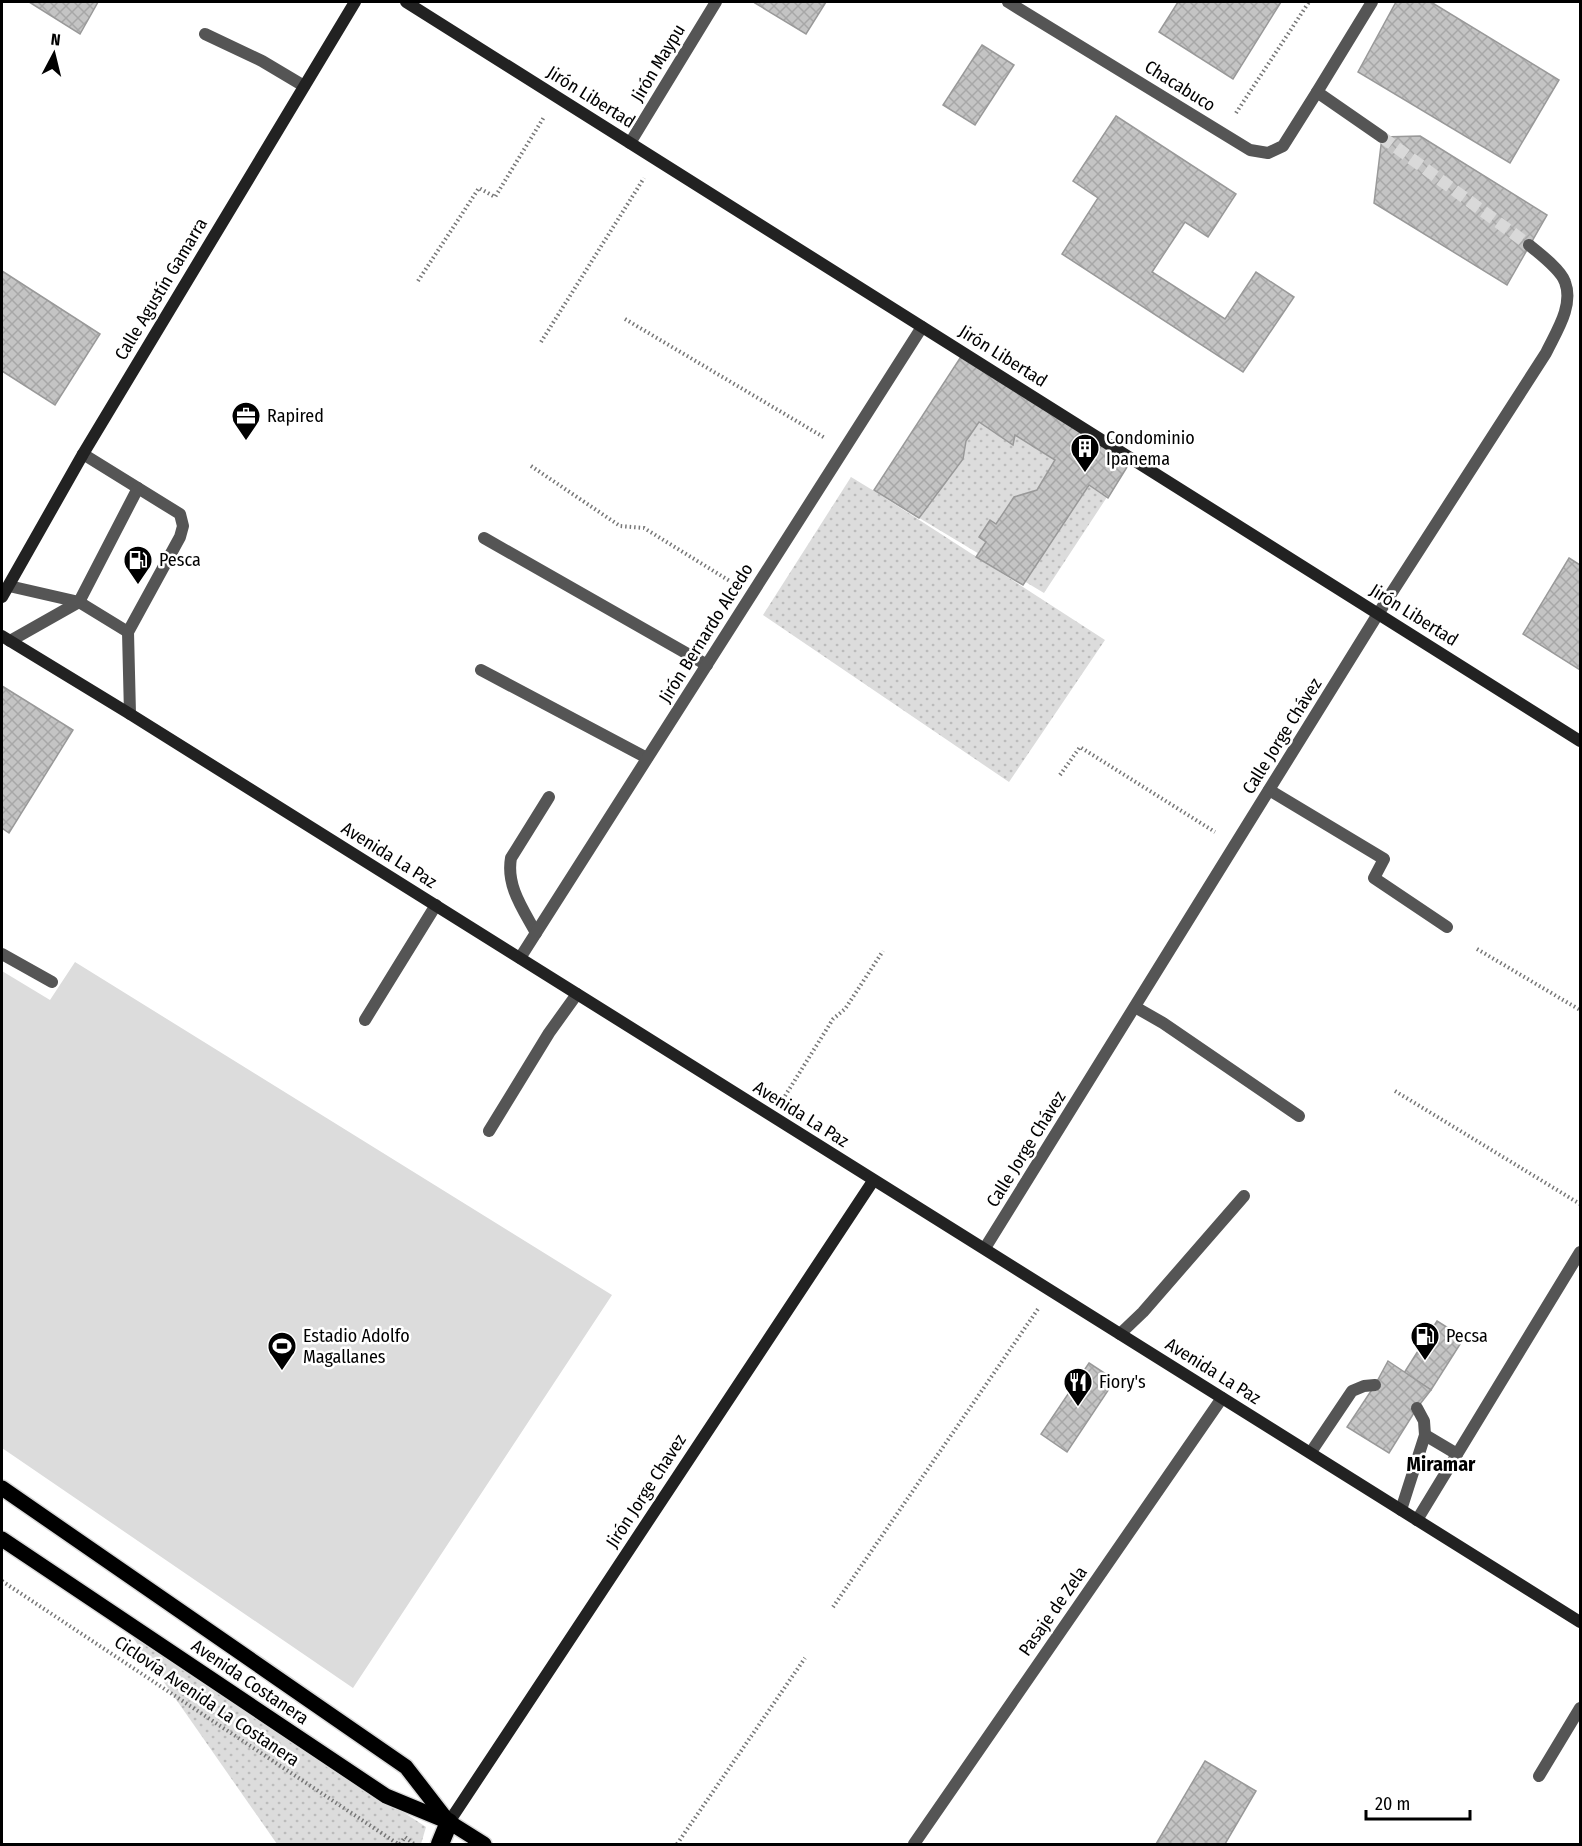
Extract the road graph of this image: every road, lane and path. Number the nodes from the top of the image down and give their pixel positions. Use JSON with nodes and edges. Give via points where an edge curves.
{"nodes":[{"id":1,"x":354,"y":2,"type":"edge"},
{"id":2,"x":406,"y":2,"type":"edge"},
{"id":3,"x":716,"y":2,"type":"edge"},
{"id":4,"x":1008,"y":2,"type":"edge"},
{"id":5,"x":1310,"y":2,"type":"edge"},
{"id":6,"x":1371,"y":2,"type":"edge"},
{"id":7,"x":205,"y":34,"type":"dead end"},
{"id":8,"x":304,"y":86,"type":"junction"},
{"id":9,"x":1317,"y":92,"type":"junction"},
{"id":10,"x":556,"y":96,"type":"junction"},
{"id":11,"x":1223,"y":134,"type":"junction"},
{"id":12,"x":1382,"y":137,"type":"tunnel mouth"},
{"id":13,"x":630,"y":143,"type":"junction"},
{"id":14,"x":656,"y":159,"type":"junction"},
{"id":15,"x":1529,"y":245,"type":"tunnel mouth"},
{"id":16,"x":418,"y":281,"type":"dead end"},
{"id":17,"x":625,"y":319,"type":"dead end"},
{"id":18,"x":922,"y":327,"type":"junction"},
{"id":19,"x":541,"y":342,"type":"dead end"},
{"id":20,"x":844,"y":449,"type":"junction"},
{"id":21,"x":83,"y":454,"type":"junction"},
{"id":22,"x":531,"y":466,"type":"dead end"},
{"id":23,"x":138,"y":488,"type":"junction"},
{"id":24,"x":484,"y":538,"type":"dead end"},
{"id":25,"x":9,"y":586,"type":"junction"},
{"id":26,"x":752,"y":594,"type":"junction"},
{"id":27,"x":2,"y":597,"type":"edge"},
{"id":28,"x":79,"y":602,"type":"junction"},
{"id":29,"x":1378,"y":614,"type":"junction"},
{"id":30,"x":128,"y":633,"type":"junction"},
{"id":31,"x":6,"y":639,"type":"edge"},
{"id":32,"x":706,"y":665,"type":"junction"},
{"id":33,"x":481,"y":670,"type":"dead end"},
{"id":34,"x":130,"y":714,"type":"junction"},
{"id":35,"x":1581,"y":741,"type":"edge"},
{"id":36,"x":647,"y":758,"type":"junction"},
{"id":37,"x":1060,"y":775,"type":"dead end"},
{"id":38,"x":1269,"y":790,"type":"junction"},
{"id":39,"x":549,"y":797,"type":"dead end"},
{"id":40,"x":1235,"y":845,"type":"junction"},
{"id":41,"x":436,"y":905,"type":"junction"},
{"id":42,"x":1447,"y":927,"type":"dead end"},
{"id":43,"x":536,"y":933,"type":"junction"},
{"id":44,"x":1477,"y":949,"type":"dead end"},
{"id":45,"x":883,"y":951,"type":"dead end"},
{"id":46,"x":2,"y":954,"type":"edge"},
{"id":47,"x":520,"y":958,"type":"junction"},
{"id":48,"x":52,"y":982,"type":"dead end"},
{"id":49,"x":577,"y":994,"type":"junction"},
{"id":50,"x":1135,"y":1007,"type":"junction"},
{"id":51,"x":1581,"y":1010,"type":"edge"},
{"id":52,"x":365,"y":1020,"type":"dead end"},
{"id":53,"x":1395,"y":1091,"type":"dead end"},
{"id":54,"x":1299,"y":1116,"type":"dead end"},
{"id":55,"x":772,"y":1117,"type":"junction"},
{"id":56,"x":489,"y":1131,"type":"dead end"},
{"id":57,"x":873,"y":1180,"type":"junction"},
{"id":58,"x":1245,"y":1196,"type":"dead end"},
{"id":59,"x":1581,"y":1204,"type":"edge"},
{"id":60,"x":985,"y":1248,"type":"junction"},
{"id":61,"x":1581,"y":1252,"type":"edge"},
{"id":62,"x":1051,"y":1291,"type":"junction"},
{"id":63,"x":1120,"y":1334,"type":"junction"},
{"id":64,"x":1375,"y":1385,"type":"dead end"},
{"id":65,"x":1222,"y":1398,"type":"junction"},
{"id":66,"x":1417,"y":1408,"type":"dead end"},
{"id":67,"x":1425,"y":1435,"type":"junction"},
{"id":68,"x":1311,"y":1452,"type":"junction"},
{"id":69,"x":1457,"y":1454,"type":"junction"},
{"id":70,"x":2,"y":1488,"type":"edge"},
{"id":71,"x":1401,"y":1510,"type":"junction"},
{"id":72,"x":1417,"y":1520,"type":"junction"},
{"id":73,"x":2,"y":1539,"type":"edge"},
{"id":74,"x":2,"y":1581,"type":"edge"},
{"id":75,"x":833,"y":1607,"type":"dead end"},
{"id":76,"x":1581,"y":1622,"type":"edge"},
{"id":77,"x":805,"y":1658,"type":"dead end"},
{"id":78,"x":1581,"y":1708,"type":"edge"},
{"id":79,"x":1539,"y":1776,"type":"dead end"},
{"id":80,"x":449,"y":1822,"type":"junction"},
{"id":81,"x":399,"y":1845,"type":"edge"},
{"id":82,"x":415,"y":1845,"type":"edge"},
{"id":83,"x":440,"y":1845,"type":"edge"},
{"id":84,"x":484,"y":1845,"type":"edge"},
{"id":85,"x":677,"y":1845,"type":"edge"},
{"id":86,"x":914,"y":1845,"type":"edge"}],
"edges":[{"from":1,"to":8,"type":"main road","name":"Calle Agustín Gamarra"},
{"from":2,"to":10,"type":"main road","name":"Jirón Libertad"},
{"from":3,"to":13,"type":"street","name":"Jirón Maypu"},
{"from":4,"to":11,"type":"street","name":"Chacabuco"},
{"from":5,"to":11,"type":"path"},
{"from":6,"to":9,"type":"street","name":"Chacabuco"},
{"from":7,"to":8,"type":"street"},
{"from":8,"to":21,"type":"main road","name":"Calle Agustín Gamarra"},
{"from":9,"to":11,"type":"street","name":"Chacabuco","via":[[1283,146],[1268,153],[1250,150]]},
{"from":9,"to":12,"type":"street"},
{"from":10,"to":13,"type":"main road","name":"Jirón Libertad"},
{"from":10,"to":16,"type":"path","via":[[495,197],[479,188]]},
{"from":13,"to":14,"type":"main road","name":"Jirón Libertad"},
{"from":14,"to":18,"type":"main road","name":"Jirón Libertad"},
{"from":14,"to":19,"type":"path"},
{"from":15,"to":29,"type":"street","name":"Calle Jorge Chávez","via":[[1565,281],[1564,315],[1546,353]]},
{"from":17,"to":20,"type":"path"},
{"from":18,"to":20,"type":"street","name":"Jirón Bernardo Alcedo"},
{"from":18,"to":29,"type":"main road","name":"Jirón Libertad"},
{"from":20,"to":26,"type":"street","name":"Jirón Bernardo Alcedo"},
{"from":21,"to":23,"type":"street"},
{"from":21,"to":25,"type":"main road","name":"Calle Agustín Gamarra"},
{"from":22,"to":26,"type":"path","via":[[620,526],[644,528]]},
{"from":23,"to":28,"type":"street"},
{"from":23,"to":30,"type":"street","via":[[180,514],[183,526]]},
{"from":24,"to":32,"type":"street"},
{"from":25,"to":27,"type":"main road","name":"Calle Agustín Gamarra"},
{"from":25,"to":28,"type":"street"},
{"from":26,"to":32,"type":"street","name":"Jirón Bernardo Alcedo"},
{"from":28,"to":30,"type":"street"},
{"from":28,"to":31,"type":"street"},
{"from":29,"to":35,"type":"main road","name":"Jirón Libertad"},
{"from":29,"to":38,"type":"street","name":"Calle Jorge Chávez"},
{"from":30,"to":34,"type":"street"},
{"from":31,"to":34,"type":"main road","name":"Avenida La Paz"},
{"from":32,"to":36,"type":"street","name":"Jirón Bernardo Alcedo"},
{"from":33,"to":36,"type":"street"},
{"from":34,"to":41,"type":"main road","name":"Avenida La Paz"},
{"from":36,"to":43,"type":"street","name":"Jirón Bernardo Alcedo"},
{"from":37,"to":40,"type":"path","via":[[1080,747]]},
{"from":38,"to":40,"type":"street","name":"Calle Jorge Chávez"},
{"from":38,"to":42,"type":"street","via":[[1384,860],[1374,878]]},
{"from":39,"to":43,"type":"street","via":[[509,867],[515,896]]},
{"from":40,"to":50,"type":"street","name":"Calle Jorge Chávez"},
{"from":41,"to":47,"type":"main road","name":"Avenida La Paz"},
{"from":41,"to":52,"type":"street"},
{"from":43,"to":47,"type":"street","name":"Jirón Bernardo Alcedo"},
{"from":44,"to":51,"type":"path"},
{"from":45,"to":55,"type":"path"},
{"from":46,"to":48,"type":"street"},
{"from":47,"to":49,"type":"main road","name":"Avenida La Paz"},
{"from":49,"to":55,"type":"main road","name":"Avenida La Paz"},
{"from":49,"to":56,"type":"street"},
{"from":50,"to":54,"type":"street"},
{"from":50,"to":60,"type":"street","name":"Calle Jorge Chávez"},
{"from":53,"to":59,"type":"path"},
{"from":55,"to":57,"type":"main road","name":"Avenida La Paz"},
{"from":57,"to":60,"type":"main road","name":"Avenida La Paz"},
{"from":57,"to":80,"type":"main road","name":"Jirón Jorge Chavez"},
{"from":58,"to":63,"type":"street"},
{"from":60,"to":62,"type":"main road","name":"Avenida La Paz"},
{"from":61,"to":69,"type":"street"},
{"from":62,"to":63,"type":"main road","name":"Avenida La Paz"},
{"from":62,"to":75,"type":"path"},
{"from":63,"to":65,"type":"main road","name":"Avenida La Paz"},
{"from":64,"to":68,"type":"street","via":[[1352,1391]]},
{"from":65,"to":68,"type":"main road","name":"Avenida La Paz"},
{"from":65,"to":86,"type":"street","name":"Pasaje de Zela"},
{"from":66,"to":67,"type":"street","via":[[1424,1421]]},
{"from":67,"to":69,"type":"street"},
{"from":67,"to":71,"type":"street"},
{"from":68,"to":71,"type":"main road","name":"Avenida La Paz"},
{"from":69,"to":72,"type":"street"},
{"from":70,"to":80,"type":"main road","via":[[406,1767]]},
{"from":71,"to":72,"type":"main road","name":"Avenida La Paz"},
{"from":72,"to":76,"type":"main road","name":"Avenida La Paz"},
{"from":73,"to":80,"type":"main road","name":"Avenida Costanera","via":[[386,1796]]},
{"from":74,"to":81,"type":"path","name":"Ciclovía Avenida La Costanera"},
{"from":77,"to":85,"type":"path"},
{"from":78,"to":79,"type":"street"},
{"from":80,"to":83,"type":"highway"},
{"from":80,"to":84,"type":"main road","name":"Avenida Costanera"},
{"from":81,"to":82,"type":"path","name":"Ciclovía Avenida La Costanera","via":[[405,1838]]}]}
